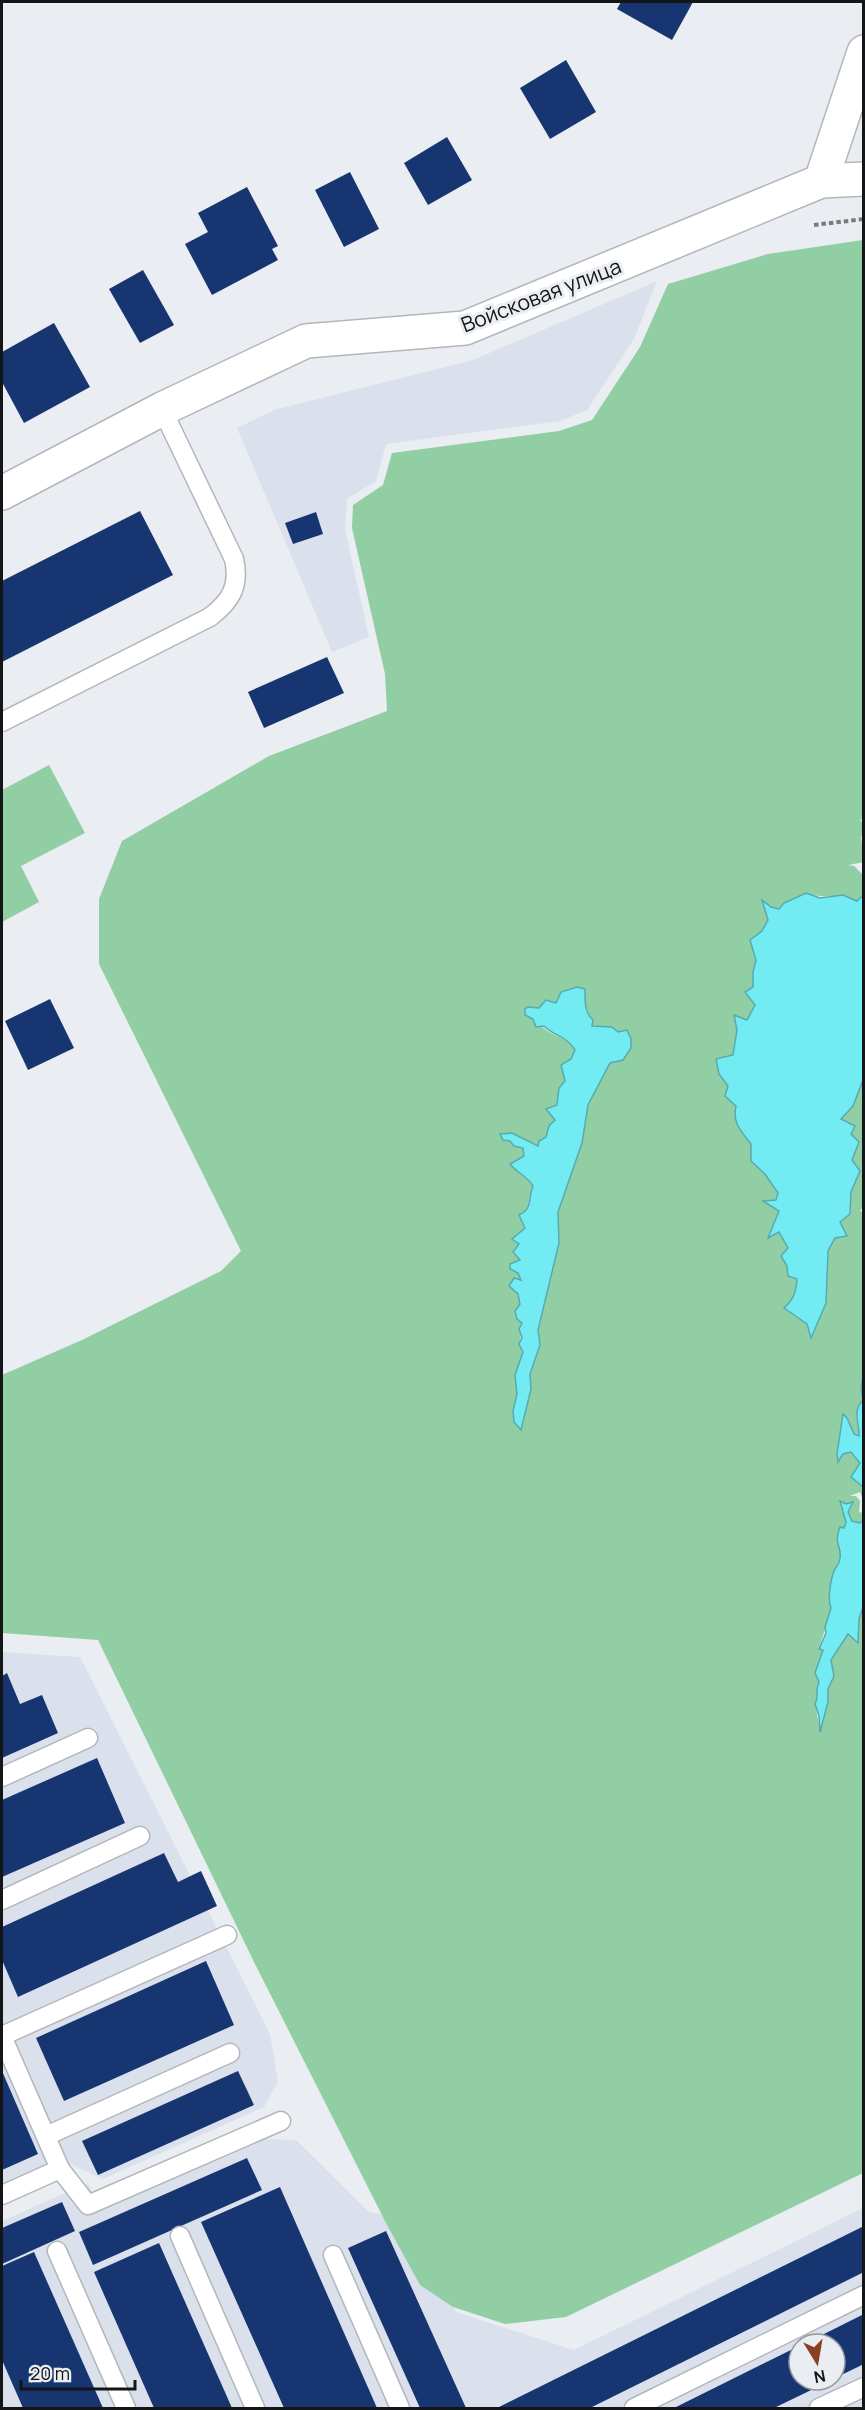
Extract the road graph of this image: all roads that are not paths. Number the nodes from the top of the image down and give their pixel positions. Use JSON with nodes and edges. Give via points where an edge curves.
{"nodes":[{"id":1,"x":864,"y":52,"type":"edge"},
{"id":2,"x":864,"y":179,"type":"edge"},
{"id":3,"x":821,"y":181,"type":"junction"},
{"id":4,"x":162,"y":409,"type":"junction"},
{"id":5,"x":2,"y":493,"type":"edge"},
{"id":6,"x":2,"y":722,"type":"edge"},
{"id":7,"x":88,"y":1738,"type":"dead end"},
{"id":8,"x":2,"y":1777,"type":"edge"},
{"id":9,"x":140,"y":1836,"type":"dead end"},
{"id":10,"x":2,"y":1900,"type":"edge"},
{"id":11,"x":227,"y":1935,"type":"dead end"},
{"id":12,"x":2,"y":2036,"type":"edge"},
{"id":13,"x":230,"y":2053,"type":"dead end"},
{"id":14,"x":280,"y":2121,"type":"dead end"},
{"id":15,"x":46,"y":2136,"type":"junction"},
{"id":16,"x":60,"y":2169,"type":"junction"},
{"id":17,"x":2,"y":2195,"type":"edge"},
{"id":18,"x":180,"y":2236,"type":"dead end"},
{"id":19,"x":57,"y":2251,"type":"dead end"},
{"id":20,"x":333,"y":2255,"type":"dead end"},
{"id":21,"x":864,"y":2295,"type":"edge"},
{"id":22,"x":864,"y":2387,"type":"edge"},
{"id":23,"x":126,"y":2409,"type":"edge"},
{"id":24,"x":255,"y":2409,"type":"edge"},
{"id":25,"x":400,"y":2409,"type":"edge"},
{"id":26,"x":634,"y":2409,"type":"edge"},
{"id":27,"x":819,"y":2409,"type":"edge"}],
"edges":[{"from":1,"to":3,"type":"street"},
{"from":2,"to":3,"type":"street","name":"Войсковая улица"},
{"from":3,"to":4,"type":"street","name":"Войсковая улица","via":[[465,328],[306,341]]},
{"from":4,"to":5,"type":"street","name":"Войсковая улица"},
{"from":4,"to":6,"type":"lane","via":[[234,559],[237,573],[232,593],[210,617]]},
{"from":7,"to":8,"type":"lane"},
{"from":9,"to":10,"type":"lane"},
{"from":11,"to":12,"type":"lane"},
{"from":12,"to":15,"type":"lane"},
{"from":13,"to":15,"type":"lane"},
{"from":14,"to":16,"type":"lane","via":[[88,2205]]},
{"from":15,"to":16,"type":"lane"},
{"from":16,"to":17,"type":"lane"},
{"from":18,"to":24,"type":"lane"},
{"from":19,"to":23,"type":"lane"},
{"from":20,"to":25,"type":"lane"},
{"from":21,"to":26,"type":"lane"},
{"from":22,"to":27,"type":"lane"}]}
